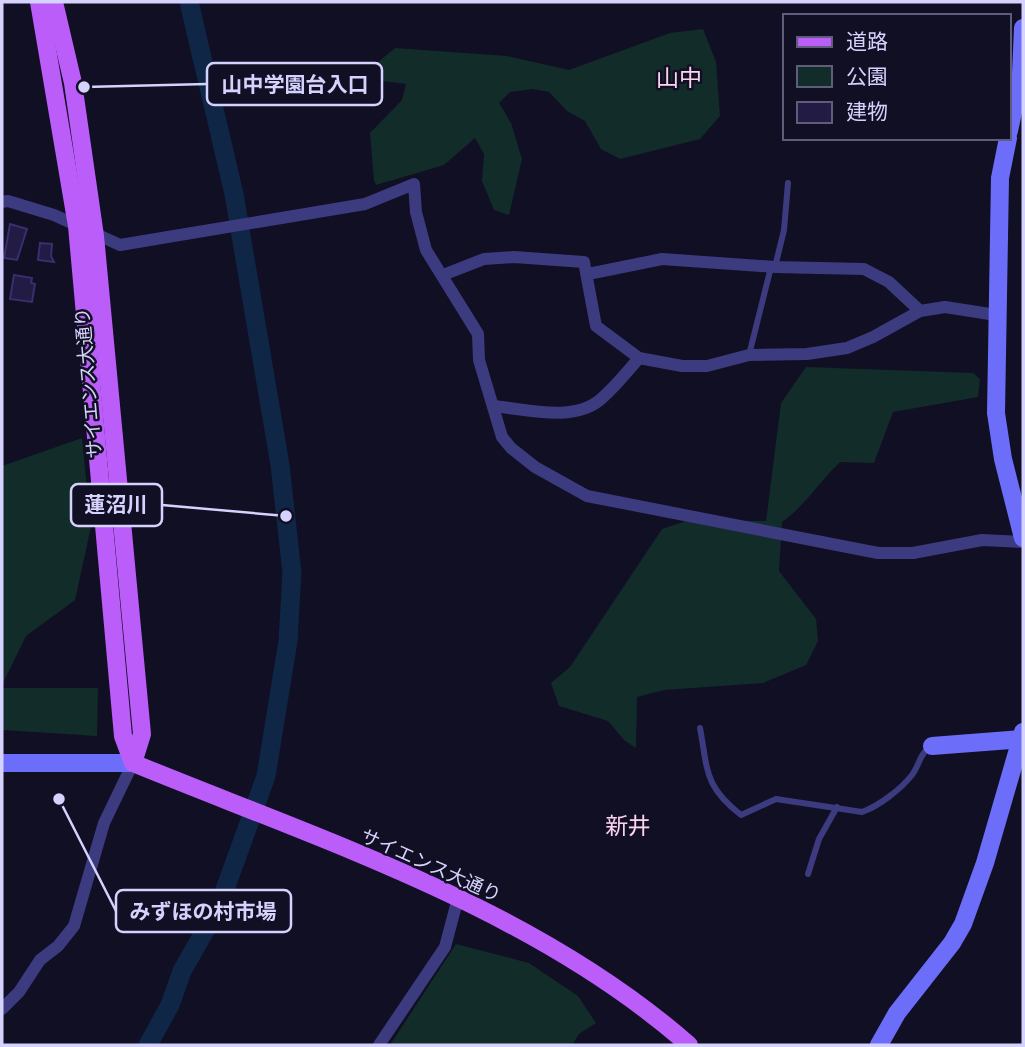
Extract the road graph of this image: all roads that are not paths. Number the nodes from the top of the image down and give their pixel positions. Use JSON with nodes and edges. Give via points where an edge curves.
{"nodes":[{"id":1,"x":39,"y":2,"type":"edge"},
{"id":2,"x":54,"y":2,"type":"edge"},
{"id":3,"x":1023,"y":28,"type":"edge"},
{"id":4,"x":1011,"y":122,"type":"edge"},
{"id":5,"x":1008,"y":140,"type":"edge"},
{"id":6,"x":788,"y":183,"type":"dead end"},
{"id":7,"x":2,"y":202,"type":"edge"},
{"id":8,"x":77,"y":226,"type":"junction"},
{"id":9,"x":95,"y":236,"type":"junction"},
{"id":10,"x":773,"y":267,"type":"junction"},
{"id":11,"x":588,"y":274,"type":"junction"},
{"id":12,"x":443,"y":275,"type":"junction"},
{"id":13,"x":920,"y":311,"type":"junction"},
{"id":14,"x":996,"y":315,"type":"junction"},
{"id":15,"x":749,"y":355,"type":"junction"},
{"id":16,"x":639,"y":358,"type":"junction"},
{"id":17,"x":493,"y":406,"type":"junction"},
{"id":18,"x":1023,"y":540,"type":"edge"},
{"id":19,"x":700,"y":728,"type":"dead end"},
{"id":20,"x":1022,"y":737,"type":"edge"},
{"id":21,"x":932,"y":746,"type":"joint"},
{"id":22,"x":2,"y":763,"type":"edge"},
{"id":23,"x":133,"y":763,"type":"junction"},
{"id":24,"x":837,"y":807,"type":"junction"},
{"id":25,"x":808,"y":874,"type":"dead end"},
{"id":26,"x":458,"y":898,"type":"junction"},
{"id":27,"x":2,"y":1009,"type":"edge"},
{"id":28,"x":379,"y":1045,"type":"edge"},
{"id":29,"x":689,"y":1045,"type":"edge"},
{"id":30,"x":879,"y":1045,"type":"edge"}],
"edges":[{"from":1,"to":8,"type":"main road","name":"サイエンス大通り"},
{"from":2,"to":9,"type":"main road","name":"サイエンス大通り","via":[[72,83]]},
{"from":3,"to":4,"type":"street","via":[[1021,74]]},
{"from":5,"to":14,"type":"street","via":[[1000,178]]},
{"from":6,"to":10,"type":"lane","via":[[784,230]]},
{"from":7,"to":8,"type":"street"},
{"from":8,"to":9,"type":"street"},
{"from":8,"to":23,"type":"main road","name":"サイエンス大通り","via":[[123,736]]},
{"from":9,"to":12,"type":"street","via":[[120,245],[229,228],[365,204],[414,184],[426,250]]},
{"from":9,"to":23,"type":"main road","name":"サイエンス大通り","via":[[142,734]]},
{"from":10,"to":11,"type":"street","via":[[662,259]]},
{"from":10,"to":13,"type":"street","via":[[864,269],[889,282]]},
{"from":10,"to":15,"type":"lane"},
{"from":11,"to":12,"type":"street","via":[[584,262],[514,257],[484,259]]},
{"from":11,"to":16,"type":"street","via":[[596,326]]},
{"from":12,"to":17,"type":"street","via":[[478,334]]},
{"from":13,"to":14,"type":"street","via":[[944,307]]},
{"from":13,"to":15,"type":"street","via":[[847,348]]},
{"from":14,"to":18,"type":"street","via":[[996,412]]},
{"from":15,"to":16,"type":"street","via":[[707,366]]},
{"from":16,"to":17,"type":"street","via":[[599,401],[577,411]]},
{"from":17,"to":18,"type":"street","via":[[502,437],[511,448],[587,496],[878,553],[913,553],[982,540]]},
{"from":19,"to":24,"type":"lane","via":[[710,783],[741,815],[776,799]]},
{"from":20,"to":21,"type":"street"},
{"from":20,"to":30,"type":"street","via":[[963,924]]},
{"from":21,"to":24,"type":"lane","via":[[912,774],[871,809],[862,812]]},
{"from":22,"to":23,"type":"street"},
{"from":23,"to":26,"type":"main road","name":"サイエンス大通り"},
{"from":23,"to":27,"type":"street","via":[[104,823],[74,926]]},
{"from":24,"to":25,"type":"lane","via":[[819,839]]},
{"from":26,"to":28,"type":"street","via":[[445,947]]},
{"from":26,"to":29,"type":"main road","name":"サイエンス大通り","via":[[570,958]]}]}
